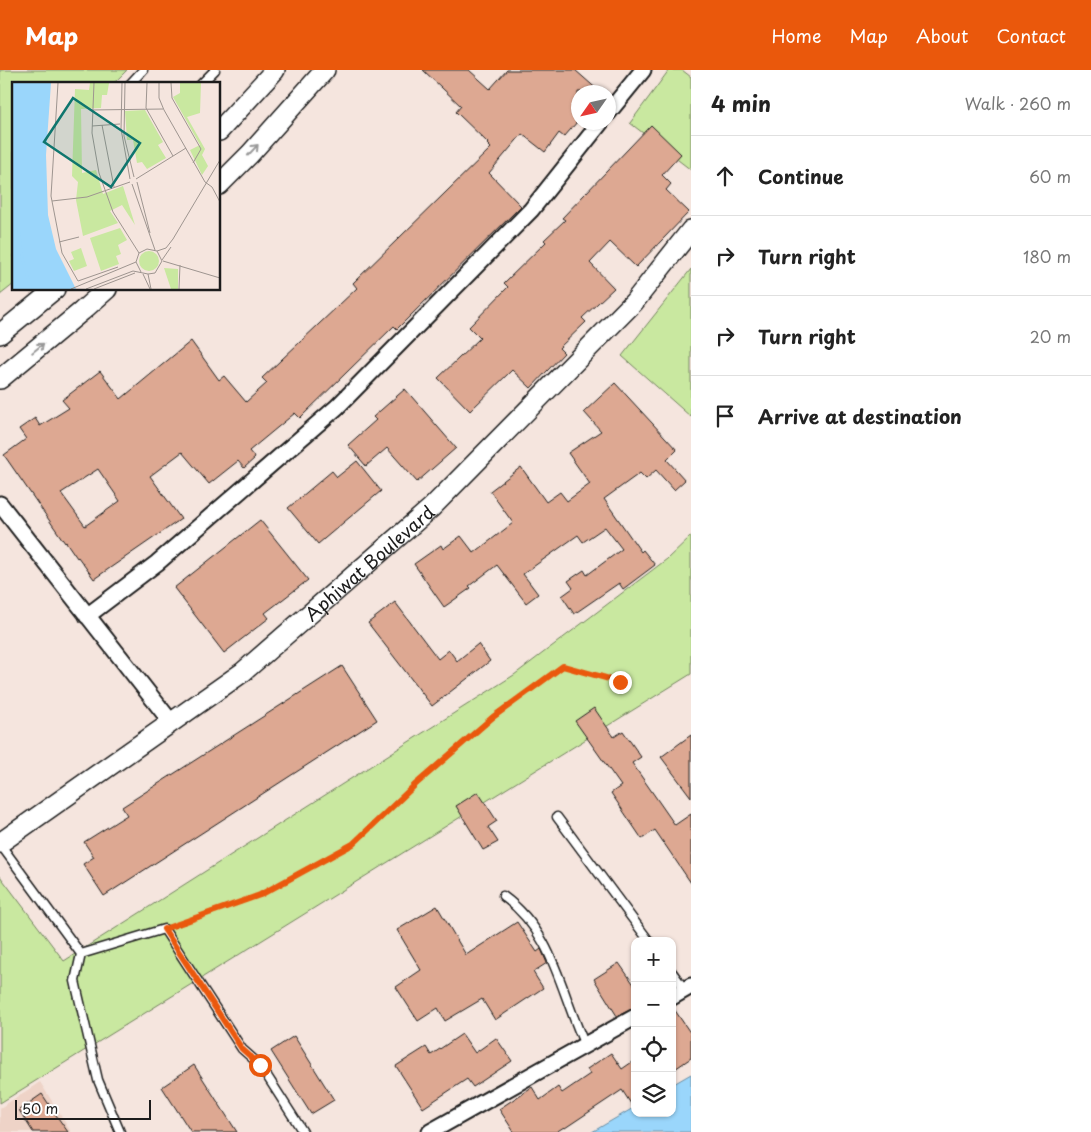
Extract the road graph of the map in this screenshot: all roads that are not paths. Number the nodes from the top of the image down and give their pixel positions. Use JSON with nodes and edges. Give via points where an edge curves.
{"nodes":[{"id":1,"x":143,"y":70,"type":"edge"},
{"id":2,"x":215,"y":70,"type":"edge"},
{"id":3,"x":276,"y":70,"type":"edge"},
{"id":4,"x":325,"y":70,"type":"edge"},
{"id":5,"x":643,"y":70,"type":"edge"},
{"id":6,"x":132,"y":82,"type":"edge"},
{"id":7,"x":203,"y":82,"type":"edge"},
{"id":8,"x":616,"y":103,"type":"edge"},
{"id":9,"x":595,"y":130,"type":"edge"},
{"id":10,"x":220,"y":131,"type":"edge"},
{"id":11,"x":220,"y":184,"type":"edge"},
{"id":12,"x":691,"y":230,"type":"edge"},
{"id":13,"x":54,"y":290,"type":"edge"},
{"id":14,"x":106,"y":290,"type":"edge"},
{"id":15,"x":0,"y":334,"type":"edge"},
{"id":16,"x":0,"y":379,"type":"edge"},
{"id":17,"x":0,"y":504,"type":"edge"},
{"id":18,"x":87,"y":616,"type":"junction"},
{"id":19,"x":171,"y":722,"type":"junction"},
{"id":20,"x":557,"y":818,"type":"dead end"},
{"id":21,"x":0,"y":843,"type":"edge"},
{"id":22,"x":503,"y":896,"type":"dead end"},
{"id":23,"x":646,"y":937,"type":"edge"},
{"id":24,"x":81,"y":954,"type":"junction"},
{"id":25,"x":676,"y":979,"type":"edge"},
{"id":26,"x":683,"y":991,"type":"edge"},
{"id":27,"x":631,"y":1020,"type":"edge"},
{"id":28,"x":585,"y":1045,"type":"junction"},
{"id":29,"x":120,"y":1132,"type":"edge"},
{"id":30,"x":303,"y":1132,"type":"edge"},
{"id":31,"x":430,"y":1132,"type":"edge"}],
"edges":[{"from":1,"to":6,"type":"lane"},
{"from":2,"to":7,"type":"lane"},
{"from":3,"to":10,"type":"street"},
{"from":11,"to":4,"type":"street","one_way":true},
{"from":5,"to":8,"type":"street"},
{"from":9,"to":18,"type":"street","via":[[531,210],[337,407],[158,563]]},
{"from":12,"to":19,"type":"street","name":"Aphiwat Boulevard","via":[[634,302],[431,508],[243,672]]},
{"from":13,"to":15,"type":"street"},
{"from":16,"to":14,"type":"street","one_way":true},
{"from":17,"to":18,"type":"street"},
{"from":18,"to":19,"type":"street"},
{"from":19,"to":21,"type":"street","name":"Aphiwat Boulevard"},
{"from":20,"to":23,"type":"lane"},
{"from":21,"to":24,"type":"lane"},
{"from":22,"to":28,"type":"lane","via":[[518,907],[548,950]]},
{"from":24,"to":29,"type":"lane","via":[[75,981],[98,1080]]},
{"from":24,"to":30,"type":"lane","via":[[164,929],[242,1049],[260,1065]]},
{"from":25,"to":26,"type":"lane"},
{"from":27,"to":28,"type":"street"},
{"from":28,"to":31,"type":"street"}]}
